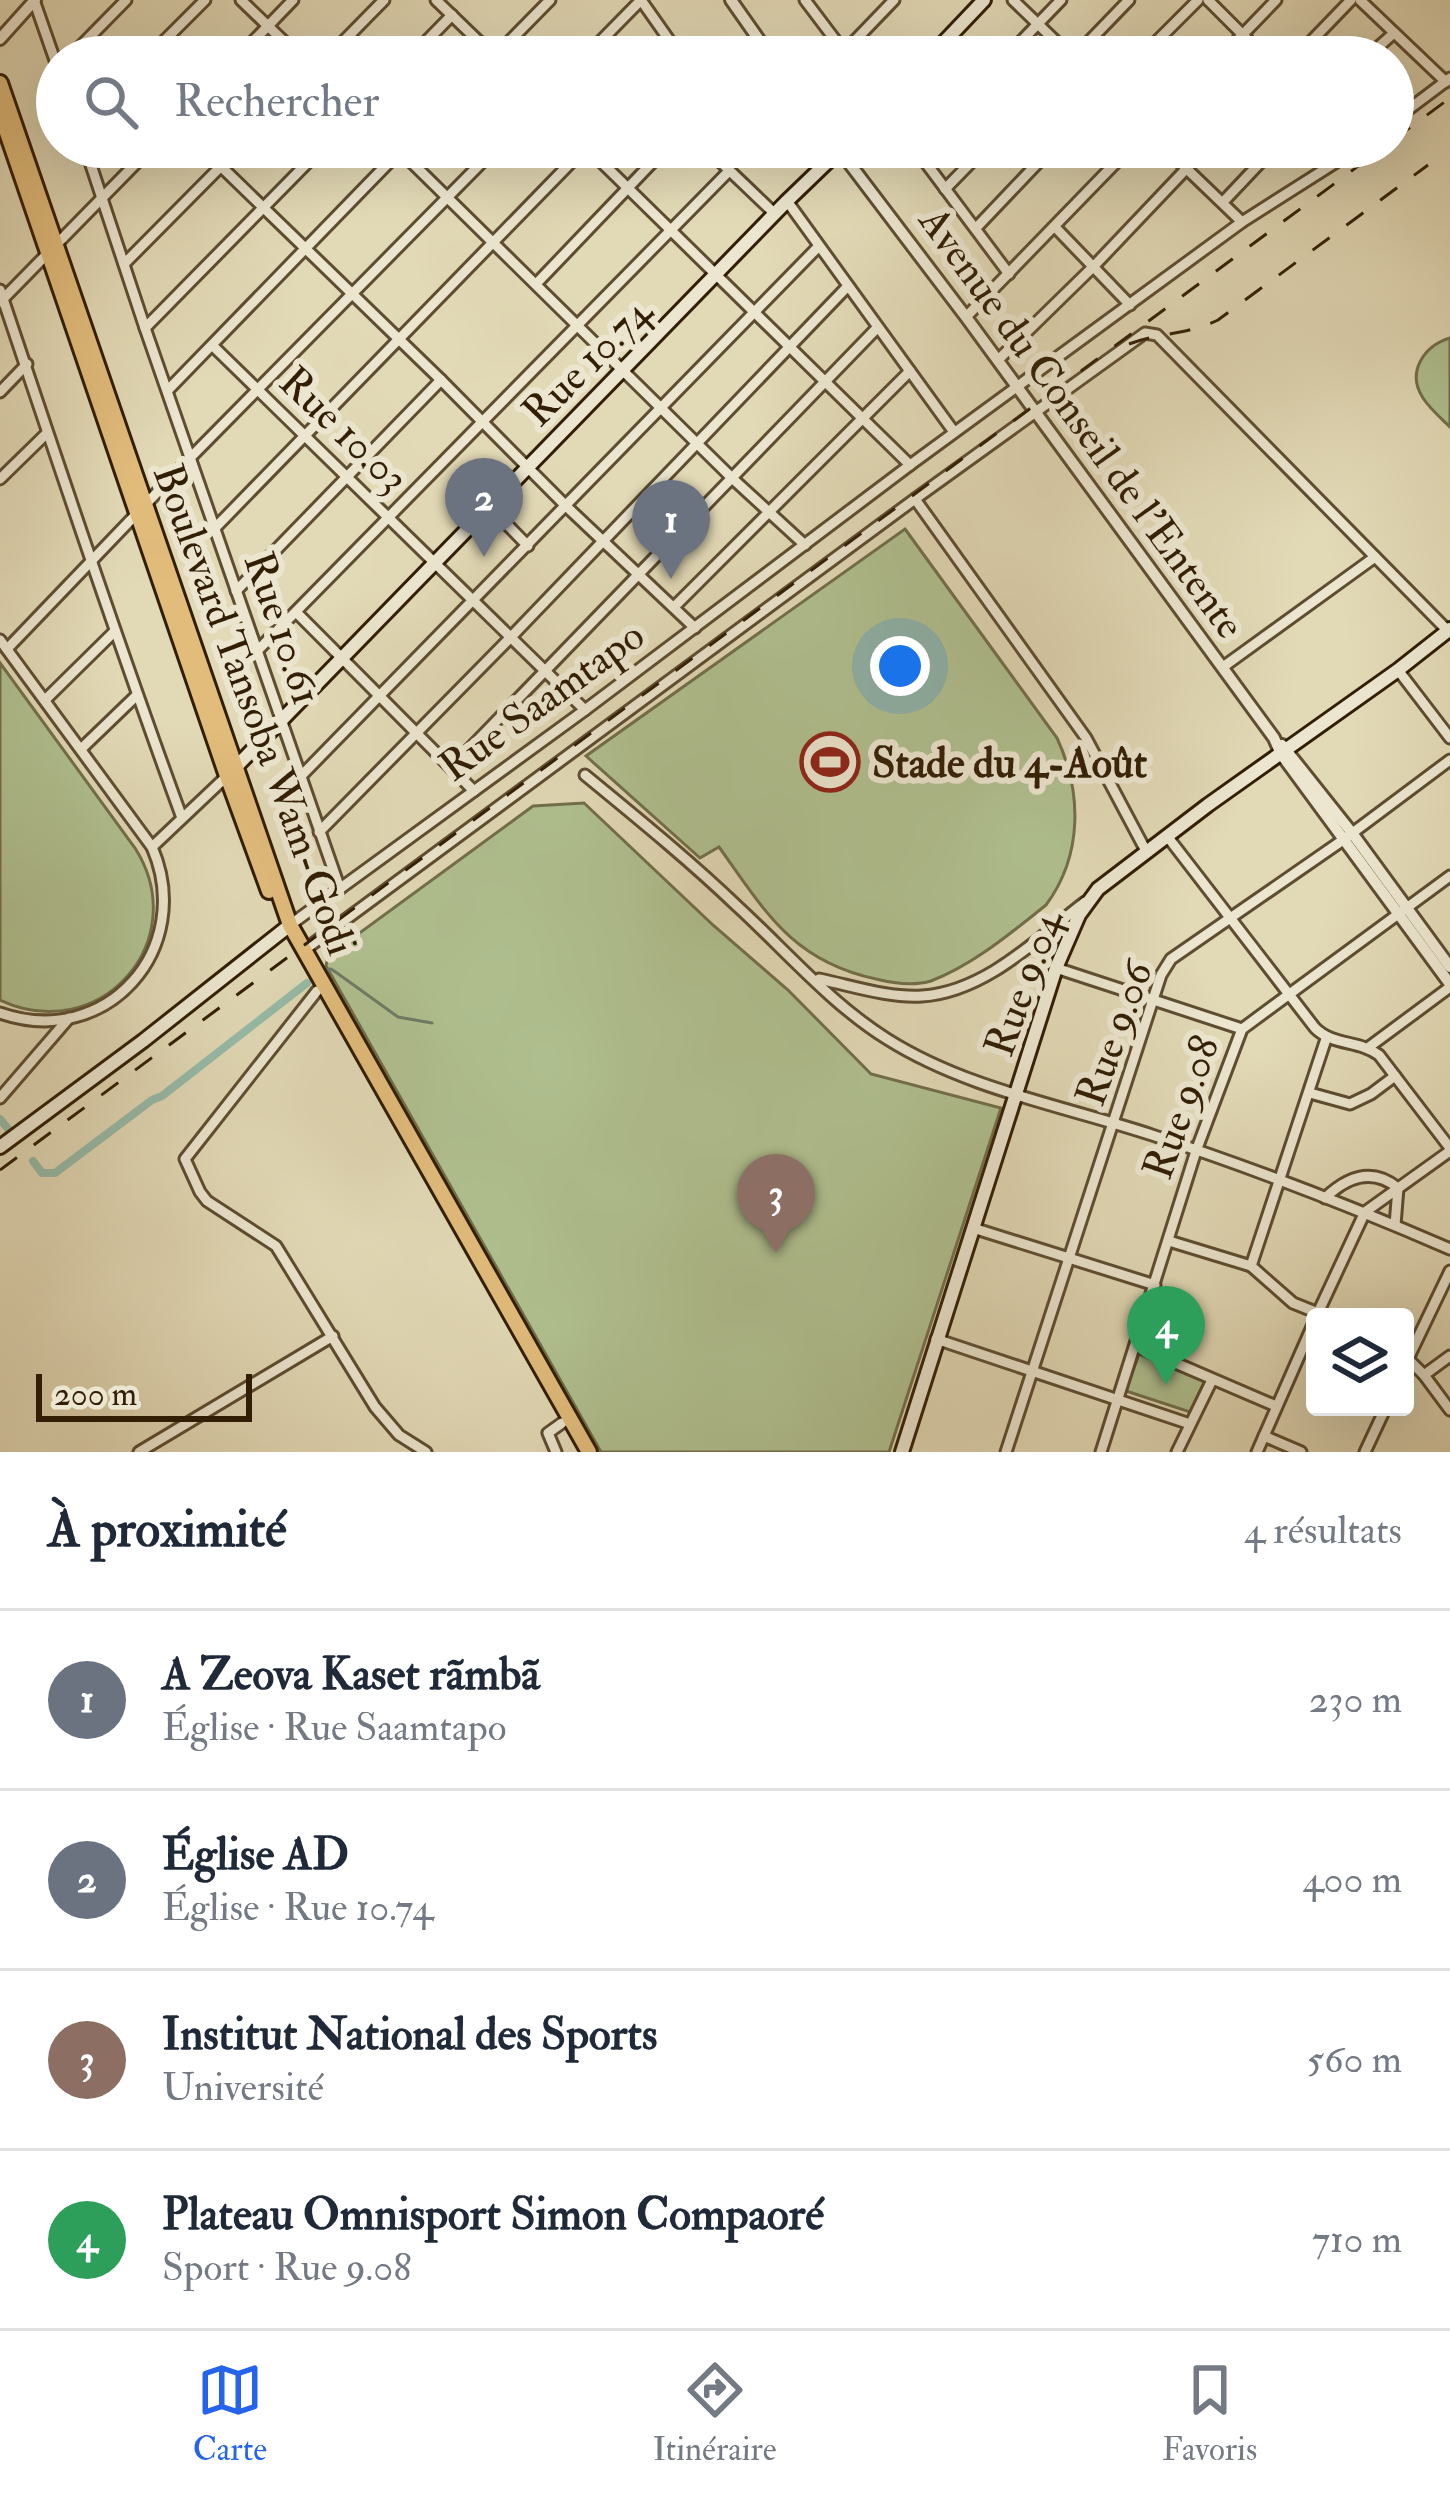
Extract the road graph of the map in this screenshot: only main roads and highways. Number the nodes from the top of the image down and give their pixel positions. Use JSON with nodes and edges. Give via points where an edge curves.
{"nodes":[{"id":1,"x":983,"y":0,"type":"edge"},
{"id":2,"x":950,"y":36,"type":"edge"},
{"id":3,"x":0,"y":83,"type":"edge"},
{"id":4,"x":0,"y":112,"type":"edge"},
{"id":5,"x":820,"y":168,"type":"edge"},
{"id":6,"x":52,"y":249,"type":"junction"},
{"id":7,"x":1449,"y":630,"type":"edge"},
{"id":8,"x":231,"y":772,"type":"junction"},
{"id":9,"x":287,"y":927,"type":"junction"},
{"id":10,"x":2,"y":1143,"type":"edge"},
{"id":11,"x":578,"y":1452,"type":"edge"},
{"id":12,"x":589,"y":1452,"type":"edge"},
{"id":13,"x":902,"y":1452,"type":"edge"}],
"edges":[{"from":1,"to":2,"type":"main road"},
{"from":3,"to":6,"type":"main road","name":"Boulevard Tansoba Wam-Godi"},
{"from":4,"to":6,"type":"main road","name":"Boulevard Tansoba Wam-Godi"},
{"from":5,"to":8,"type":"main road","name":"Rue 10.74"},
{"from":6,"to":8,"type":"main road","name":"Boulevard Tansoba Wam-Godi"},
{"from":7,"to":13,"type":"main road","name":"Rue 9.04","via":[[1088,900],[1056,968]]},
{"from":8,"to":9,"type":"main road","name":"Boulevard Tansoba Wam-Godi"},
{"from":9,"to":10,"type":"main road","name":"Rue Saamtapo"},
{"from":9,"to":11,"type":"main road","name":"Boulevard Tansoba Wam-Godi"},
{"from":9,"to":12,"type":"main road","name":"Boulevard Tansoba Wam-Godi"}]}
